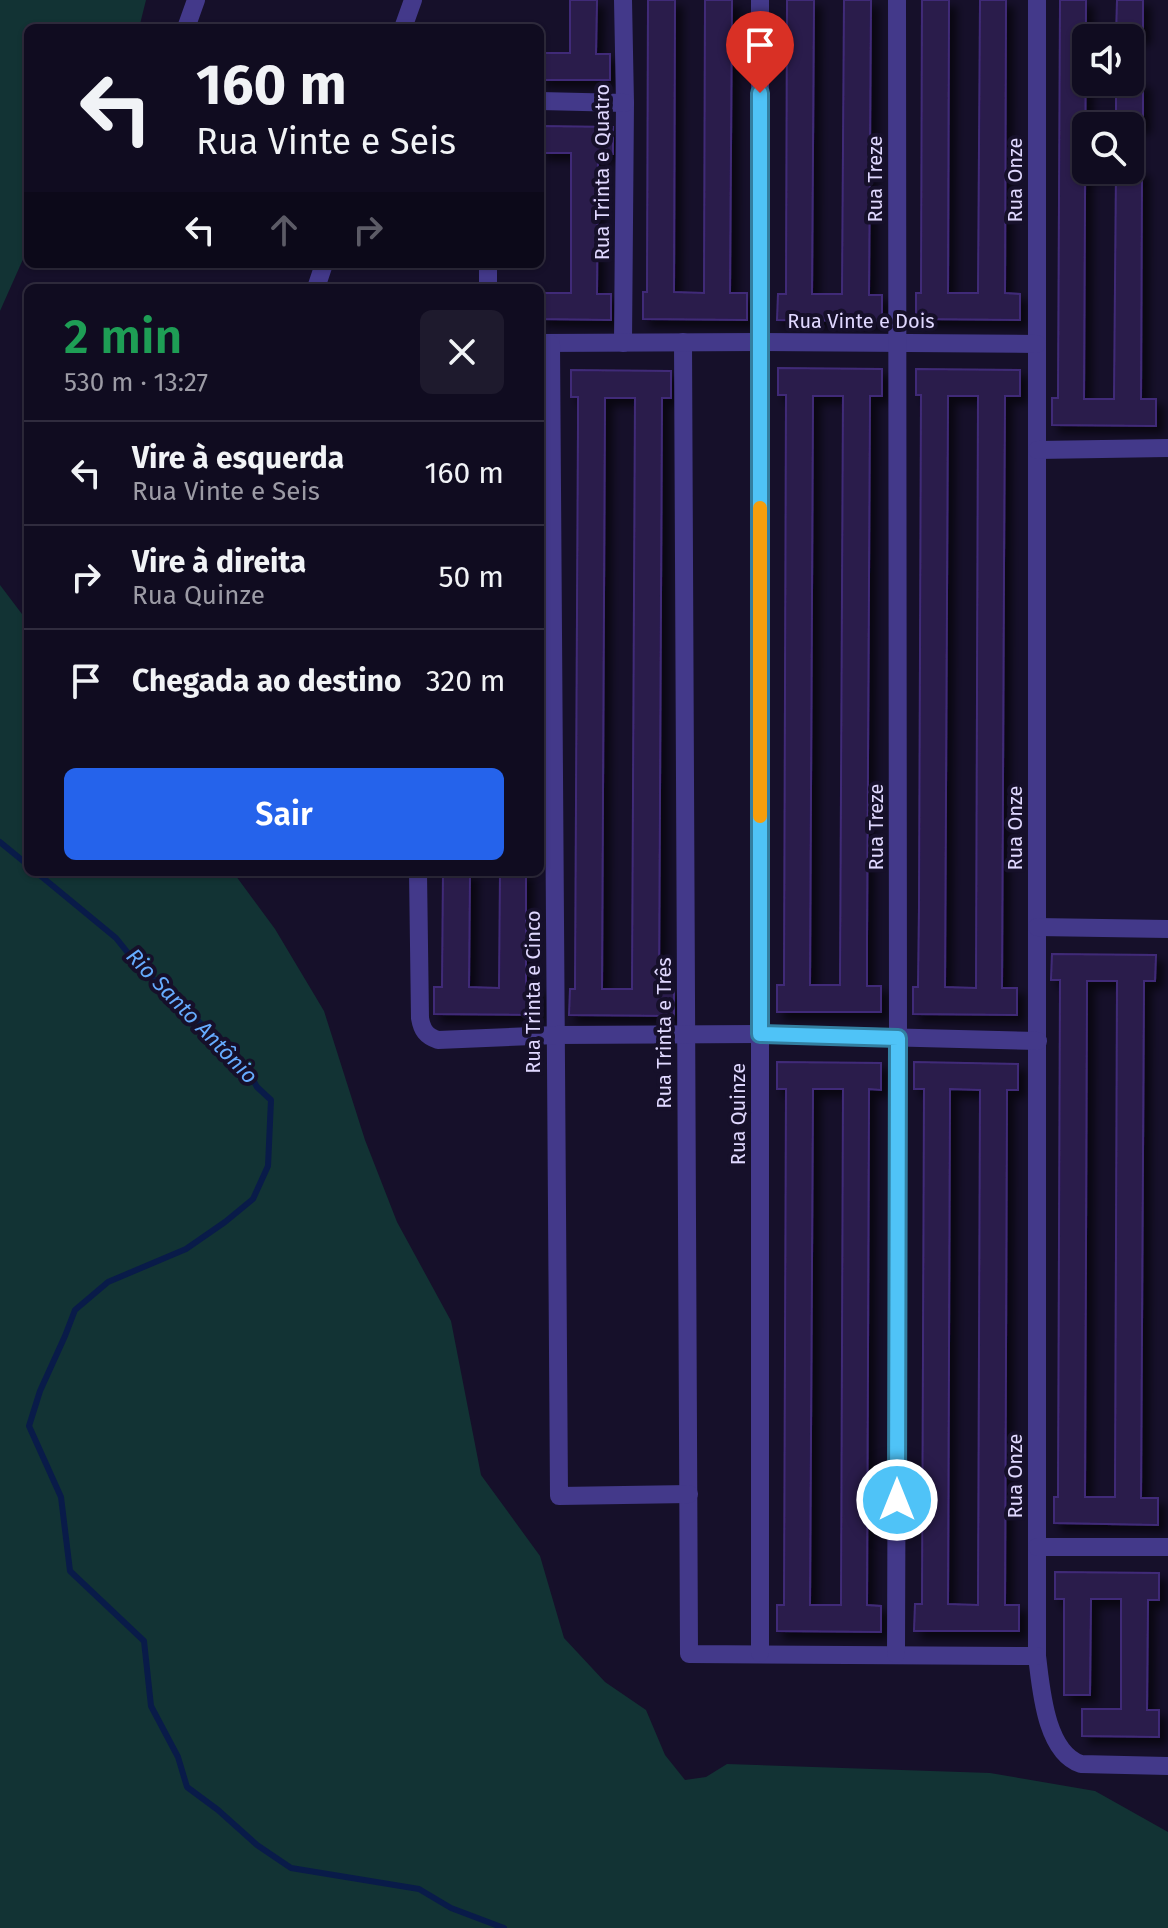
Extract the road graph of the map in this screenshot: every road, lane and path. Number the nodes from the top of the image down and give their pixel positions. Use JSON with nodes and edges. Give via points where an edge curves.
{"nodes":[{"id":1,"x":196,"y":0,"type":"edge"},
{"id":2,"x":413,"y":0,"type":"edge"},
{"id":3,"x":623,"y":0,"type":"edge"},
{"id":4,"x":760,"y":0,"type":"edge"},
{"id":5,"x":897,"y":0,"type":"edge"},
{"id":6,"x":1037,"y":0,"type":"edge"},
{"id":7,"x":187,"y":24,"type":"edge"},
{"id":8,"x":404,"y":24,"type":"edge"},
{"id":9,"x":544,"y":101,"type":"edge"},
{"id":10,"x":625,"y":103,"type":"junction"},
{"id":11,"x":683,"y":342,"type":"junction"},
{"id":12,"x":760,"y":342,"type":"junction"},
{"id":13,"x":623,"y":343,"type":"junction"},
{"id":14,"x":897,"y":343,"type":"junction"},
{"id":15,"x":545,"y":344,"type":"edge"},
{"id":16,"x":1037,"y":344,"type":"junction"},
{"id":17,"x":1168,"y":448,"type":"edge"},
{"id":18,"x":1037,"y":450,"type":"junction"},
{"id":19,"x":418,"y":876,"type":"edge"},
{"id":20,"x":1037,"y":927,"type":"junction"},
{"id":21,"x":1168,"y":929,"type":"edge"},
{"id":22,"x":686,"y":1034,"type":"junction"},
{"id":23,"x":760,"y":1034,"type":"junction"},
{"id":24,"x":556,"y":1035,"type":"junction"},
{"id":25,"x":898,"y":1038,"type":"junction"},
{"id":26,"x":1038,"y":1041,"type":"junction"},
{"id":27,"x":689,"y":1494,"type":"junction"},
{"id":28,"x":1037,"y":1547,"type":"junction"},
{"id":29,"x":1168,"y":1547,"type":"edge"},
{"id":30,"x":760,"y":1653,"type":"junction"},
{"id":31,"x":896,"y":1654,"type":"junction"},
{"id":32,"x":1037,"y":1656,"type":"junction"},
{"id":33,"x":1168,"y":1766,"type":"edge"}],
"edges":[{"from":1,"to":7,"type":"street"},
{"from":2,"to":8,"type":"street"},
{"from":3,"to":10,"type":"street","name":"Rua Trinta e Quatro"},
{"from":4,"to":12,"type":"street","name":"Rua Quinze"},
{"from":5,"to":14,"type":"street","name":"Rua Treze"},
{"from":6,"to":16,"type":"street","name":"Rua Onze"},
{"from":9,"to":10,"type":"street"},
{"from":10,"to":13,"type":"street","name":"Rua Trinta e Quatro"},
{"from":11,"to":12,"type":"street","name":"Rua Vinte e Dois"},
{"from":11,"to":13,"type":"street","name":"Rua Vinte e Dois"},
{"from":11,"to":22,"type":"street","name":"Rua Trinta e Três"},
{"from":12,"to":14,"type":"street","name":"Rua Vinte e Dois"},
{"from":12,"to":23,"type":"street","name":"Rua Quinze"},
{"from":13,"to":15,"type":"street","name":"Rua Vinte e Dois"},
{"from":14,"to":16,"type":"street","name":"Rua Vinte e Dois"},
{"from":14,"to":25,"type":"street","name":"Rua Treze"},
{"from":15,"to":24,"type":"street","name":"Rua Trinta e Cinco"},
{"from":16,"to":18,"type":"street","name":"Rua Onze"},
{"from":17,"to":18,"type":"street"},
{"from":18,"to":20,"type":"street","name":"Rua Onze"},
{"from":19,"to":24,"type":"street","via":[[420,1018],[425,1033],[438,1040]]},
{"from":20,"to":21,"type":"street"},
{"from":20,"to":26,"type":"street","name":"Rua Onze"},
{"from":22,"to":23,"type":"street"},
{"from":22,"to":24,"type":"street"},
{"from":22,"to":27,"type":"street","name":"Rua Trinta e Três"},
{"from":23,"to":25,"type":"street"},
{"from":23,"to":30,"type":"street","name":"Rua Quinze"},
{"from":24,"to":27,"type":"street","name":"Rua Trinta e Cinco","via":[[559,1496]]},
{"from":25,"to":26,"type":"street"},
{"from":25,"to":31,"type":"street","name":"Rua Treze"},
{"from":26,"to":28,"type":"street","name":"Rua Onze"},
{"from":27,"to":30,"type":"street","name":"Rua Trinta e Três","via":[[689,1654]]},
{"from":28,"to":29,"type":"street"},
{"from":28,"to":32,"type":"street","name":"Rua Onze"},
{"from":30,"to":31,"type":"street"},
{"from":31,"to":32,"type":"street"},
{"from":32,"to":33,"type":"street","name":"Rua Onze","via":[[1048,1720],[1069,1757],[1081,1764]]}]}
